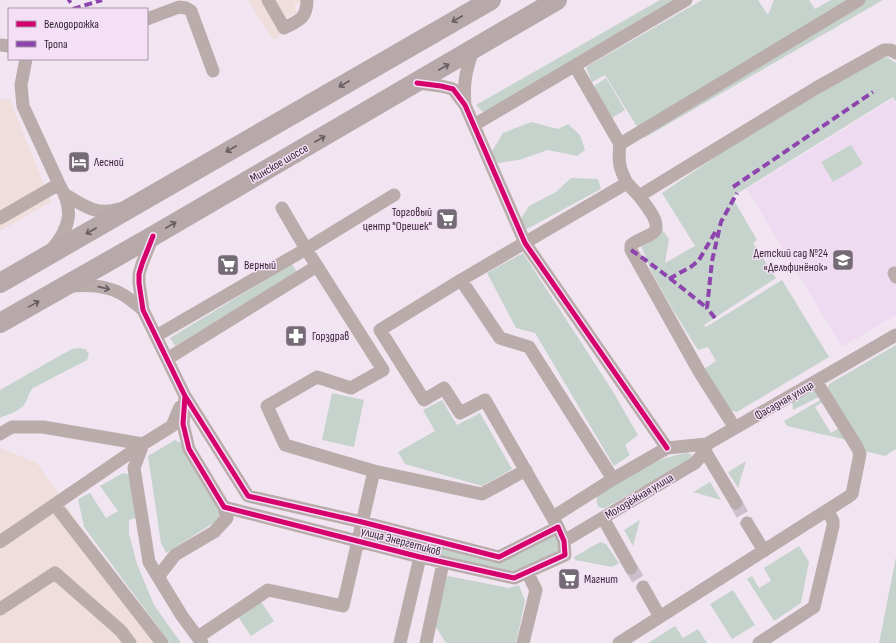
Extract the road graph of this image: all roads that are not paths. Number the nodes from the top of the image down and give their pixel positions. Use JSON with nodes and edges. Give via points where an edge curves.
{"nodes":[{"id":1,"x":268,"y":0,"type":"edge"},
{"id":2,"x":307,"y":0,"type":"edge"},
{"id":3,"x":491,"y":0,"type":"edge"},
{"id":4,"x":557,"y":0,"type":"edge"},
{"id":5,"x":686,"y":0,"type":"edge"},
{"id":6,"x":859,"y":0,"type":"edge"},
{"id":7,"x":148,"y":19,"type":"edge"},
{"id":8,"x":473,"y":50,"type":"junction"},
{"id":9,"x":896,"y":53,"type":"edge"},
{"id":10,"x":26,"y":60,"type":"edge"},
{"id":11,"x":575,"y":66,"type":"junction"},
{"id":12,"x":213,"y":71,"type":"dead end"},
{"id":13,"x":417,"y":83,"type":"junction"},
{"id":14,"x":465,"y":105,"type":"junction"},
{"id":15,"x":474,"y":125,"type":"junction"},
{"id":16,"x":620,"y":144,"type":"junction"},
{"id":17,"x":627,"y":183,"type":"junction"},
{"id":18,"x":59,"y":184,"type":"junction"},
{"id":19,"x":66,"y":195,"type":"junction"},
{"id":20,"x":394,"y":195,"type":"dead end"},
{"id":21,"x":639,"y":196,"type":"junction"},
{"id":22,"x":136,"y":204,"type":"junction"},
{"id":23,"x":282,"y":208,"type":"dead end"},
{"id":24,"x":0,"y":218,"type":"edge"},
{"id":25,"x":153,"y":236,"type":"junction"},
{"id":26,"x":525,"y":243,"type":"junction"},
{"id":27,"x":306,"y":249,"type":"junction"},
{"id":28,"x":44,"y":258,"type":"junction"},
{"id":29,"x":317,"y":266,"type":"junction"},
{"id":30,"x":461,"y":280,"type":"junction"},
{"id":31,"x":0,"y":283,"type":"edge"},
{"id":32,"x":66,"y":286,"type":"junction"},
{"id":33,"x":143,"y":310,"type":"junction"},
{"id":34,"x":0,"y":323,"type":"edge"},
{"id":35,"x":380,"y":330,"type":"junction"},
{"id":36,"x":896,"y":335,"type":"edge"},
{"id":37,"x":156,"y":336,"type":"junction"},
{"id":38,"x":364,"y":339,"type":"junction"},
{"id":39,"x":167,"y":359,"type":"junction"},
{"id":40,"x":816,"y":382,"type":"junction"},
{"id":41,"x":185,"y":396,"type":"junction"},
{"id":42,"x":735,"y":428,"type":"junction"},
{"id":43,"x":0,"y":434,"type":"edge"},
{"id":44,"x":143,"y":444,"type":"junction"},
{"id":45,"x":667,"y":448,"type":"junction"},
{"id":46,"x":706,"y":448,"type":"junction"},
{"id":47,"x":526,"y":470,"type":"junction"},
{"id":48,"x":374,"y":471,"type":"junction"},
{"id":49,"x":613,"y":479,"type":"junction"},
{"id":50,"x":736,"y":503,"type":"tunnel mouth"},
{"id":51,"x":55,"y":505,"type":"junction"},
{"id":52,"x":224,"y":507,"type":"junction"},
{"id":53,"x":828,"y":510,"type":"junction"},
{"id":54,"x":602,"y":518,"type":"junction"},
{"id":55,"x":362,"y":522,"type":"junction"},
{"id":56,"x":556,"y":522,"type":"junction"},
{"id":57,"x":747,"y":523,"type":"tunnel mouth"},
{"id":58,"x":358,"y":540,"type":"junction"},
{"id":59,"x":564,"y":541,"type":"junction"},
{"id":60,"x":0,"y":542,"type":"edge"},
{"id":61,"x":764,"y":551,"type":"junction"},
{"id":62,"x":420,"y":557,"type":"junction"},
{"id":63,"x":443,"y":562,"type":"junction"},
{"id":64,"x":631,"y":568,"type":"tunnel mouth"},
{"id":65,"x":528,"y":572,"type":"junction"},
{"id":66,"x":158,"y":577,"type":"junction"},
{"id":67,"x":643,"y":587,"type":"tunnel mouth"},
{"id":68,"x":0,"y":609,"type":"edge"},
{"id":69,"x":660,"y":617,"type":"junction"},
{"id":70,"x":200,"y":640,"type":"edge"},
{"id":71,"x":130,"y":643,"type":"edge"},
{"id":72,"x":162,"y":643,"type":"edge"},
{"id":73,"x":400,"y":643,"type":"edge"},
{"id":74,"x":426,"y":643,"type":"edge"},
{"id":75,"x":523,"y":643,"type":"edge"},
{"id":76,"x":619,"y":643,"type":"edge"},
{"id":77,"x":759,"y":643,"type":"edge"}],
"edges":[{"from":1,"to":2,"type":"street","via":[[284,28],[300,20],[307,8]]},
{"from":3,"to":22,"type":"highway","one_way":true},
{"from":4,"to":8,"type":"highway","name":"Минское шоссе"},
{"from":5,"to":11,"type":"street"},
{"from":6,"to":16,"type":"street"},
{"from":7,"to":12,"type":"street","via":[[178,7],[191,11]]},
{"from":13,"to":8,"type":"highway","name":"Минское шоссе","one_way":true},
{"from":8,"to":14,"type":"street","via":[[463,87]]},
{"from":9,"to":21,"type":"street","via":[[884,50],[816,88]]},
{"from":10,"to":18,"type":"street","via":[[20,85],[23,106]]},
{"from":11,"to":15,"type":"street"},
{"from":11,"to":16,"type":"street"},
{"from":13,"to":14,"type":"street","via":[[453,90]]},
{"from":25,"to":13,"type":"highway","name":"Минское шоссе","one_way":true},
{"from":14,"to":15,"type":"street"},
{"from":15,"to":26,"type":"street"},
{"from":16,"to":17,"type":"street","via":[[620,169]]},
{"from":17,"to":21,"type":"street"},
{"from":17,"to":26,"type":"street"},
{"from":18,"to":19,"type":"street"},
{"from":18,"to":24,"type":"street"},
{"from":19,"to":22,"type":"street","via":[[98,211],[115,211]]},
{"from":19,"to":28,"type":"street","via":[[68,225],[60,240]]},
{"from":20,"to":27,"type":"street"},
{"from":21,"to":42,"type":"street","via":[[656,222],[656,227],[654,232],[631,245],[631,250],[700,373]]},
{"from":22,"to":28,"type":"highway","one_way":true},
{"from":23,"to":27,"type":"street"},
{"from":25,"to":32,"type":"highway","name":"Минское шоссе"},
{"from":25,"to":33,"type":"street","via":[[139,274]]},
{"from":26,"to":30,"type":"street"},
{"from":26,"to":45,"type":"street"},
{"from":27,"to":29,"type":"street"},
{"from":27,"to":37,"type":"street"},
{"from":28,"to":31,"type":"highway"},
{"from":29,"to":38,"type":"street"},
{"from":29,"to":39,"type":"street"},
{"from":30,"to":35,"type":"street"},
{"from":30,"to":49,"type":"street","via":[[500,338],[529,347]]},
{"from":32,"to":33,"type":"street","one_way":true,"via":[[91,285],[108,288],[121,293]]},
{"from":34,"to":32,"type":"highway","name":"Минское шоссе","one_way":true},
{"from":33,"to":37,"type":"street"},
{"from":35,"to":38,"type":"street"},
{"from":35,"to":47,"type":"street","via":[[424,400],[444,388],[460,413],[485,400]]},
{"from":36,"to":40,"type":"street","name":"Фасадная улица"},
{"from":37,"to":39,"type":"street"},
{"from":38,"to":48,"type":"street","via":[[383,370],[351,388],[318,377],[267,406],[285,445]]},
{"from":39,"to":41,"type":"street"},
{"from":40,"to":42,"type":"street","name":"Фасадная улица"},
{"from":40,"to":53,"type":"street","via":[[860,454],[852,494]]},
{"from":41,"to":44,"type":"street","via":[[172,426]]},
{"from":41,"to":52,"type":"street","via":[[182,424],[189,448]]},
{"from":41,"to":55,"type":"street","via":[[248,496]]},
{"from":42,"to":46,"type":"street","name":"Фасадная улица"},
{"from":43,"to":44,"type":"street","via":[[12,427],[43,427]]},
{"from":44,"to":51,"type":"street"},
{"from":44,"to":66,"type":"street","via":[[134,468],[149,562]]},
{"from":45,"to":46,"type":"street","name":"Фасадная улица"},
{"from":45,"to":49,"type":"street"},
{"from":46,"to":50,"type":"street"},
{"from":46,"to":54,"type":"street","name":"Молодёжная улица","via":[[695,463]]},
{"from":47,"to":48,"type":"street","via":[[482,494]]},
{"from":47,"to":56,"type":"street"},
{"from":48,"to":55,"type":"street"},
{"from":49,"to":56,"type":"street","via":[[591,493]]},
{"from":51,"to":60,"type":"street"},
{"from":51,"to":72,"type":"street"},
{"from":52,"to":58,"type":"street","name":"улица Энергетиков"},
{"from":52,"to":66,"type":"street","via":[[227,518],[214,532],[175,555]]},
{"from":53,"to":61,"type":"street"},
{"from":53,"to":77,"type":"street","via":[[833,526],[814,606]]},
{"from":54,"to":59,"type":"street","name":"Молодёжная улица"},
{"from":54,"to":64,"type":"street"},
{"from":55,"to":56,"type":"street","via":[[500,557]]},
{"from":55,"to":58,"type":"street"},
{"from":56,"to":59,"type":"street"},
{"from":57,"to":61,"type":"street"},
{"from":58,"to":62,"type":"street","name":"улица Энергетиков"},
{"from":58,"to":70,"type":"street","via":[[343,606],[268,590]]},
{"from":59,"to":65,"type":"street","name":"улица Энергетиков","via":[[565,555]]},
{"from":61,"to":69,"type":"street"},
{"from":62,"to":63,"type":"street","name":"улица Энергетиков"},
{"from":62,"to":73,"type":"street"},
{"from":63,"to":65,"type":"street","name":"улица Энергетиков","via":[[514,578]]},
{"from":63,"to":74,"type":"street"},
{"from":65,"to":75,"type":"street","via":[[536,590]]},
{"from":66,"to":70,"type":"street"},
{"from":67,"to":69,"type":"street"},
{"from":68,"to":71,"type":"street","via":[[55,572]]},
{"from":69,"to":76,"type":"street"}]}
